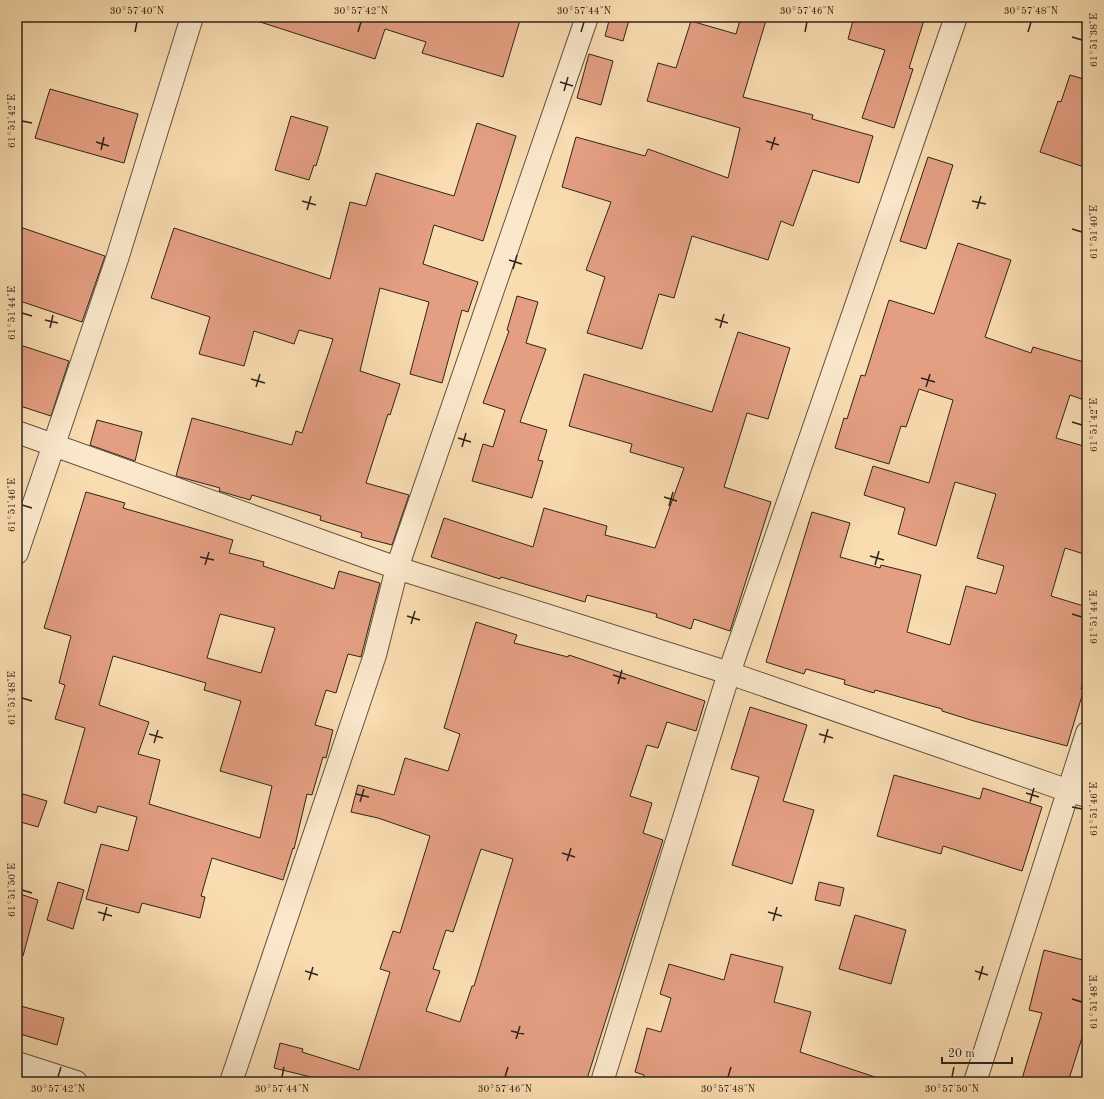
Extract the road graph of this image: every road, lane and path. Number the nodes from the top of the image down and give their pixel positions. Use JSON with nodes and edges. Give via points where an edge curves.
{"nodes":[{"id":1,"x":192,"y":17,"type":"edge"},
{"id":2,"x":587,"y":17,"type":"edge"},
{"id":3,"x":956,"y":17,"type":"edge"},
{"id":4,"x":17,"y":432,"type":"edge"},
{"id":5,"x":54,"y":444,"type":"junction"},
{"id":6,"x":17,"y":553,"type":"edge"},
{"id":7,"x":397,"y":568,"type":"junction"},
{"id":8,"x":729,"y":673,"type":"junction"},
{"id":9,"x":1087,"y":733,"type":"edge"},
{"id":10,"x":1078,"y":793,"type":"edge"},
{"id":11,"x":17,"y":1063,"type":"edge"},
{"id":12,"x":76,"y":1082,"type":"edge"},
{"id":13,"x":231,"y":1082,"type":"edge"},
{"id":14,"x":602,"y":1082,"type":"edge"},
{"id":15,"x":975,"y":1082,"type":"edge"}],
"edges":[{"from":1,"to":5,"type":"street","via":[[117,259]]},
{"from":2,"to":7,"type":"street"},
{"from":3,"to":8,"type":"street"},
{"from":4,"to":5,"type":"street"},
{"from":5,"to":6,"type":"street"},
{"from":5,"to":7,"type":"street"},
{"from":7,"to":8,"type":"street"},
{"from":7,"to":13,"type":"street","via":[[375,655]]},
{"from":8,"to":10,"type":"street"},
{"from":8,"to":14,"type":"street"},
{"from":9,"to":10,"type":"street"},
{"from":10,"to":15,"type":"street"},
{"from":11,"to":12,"type":"street"}]}
